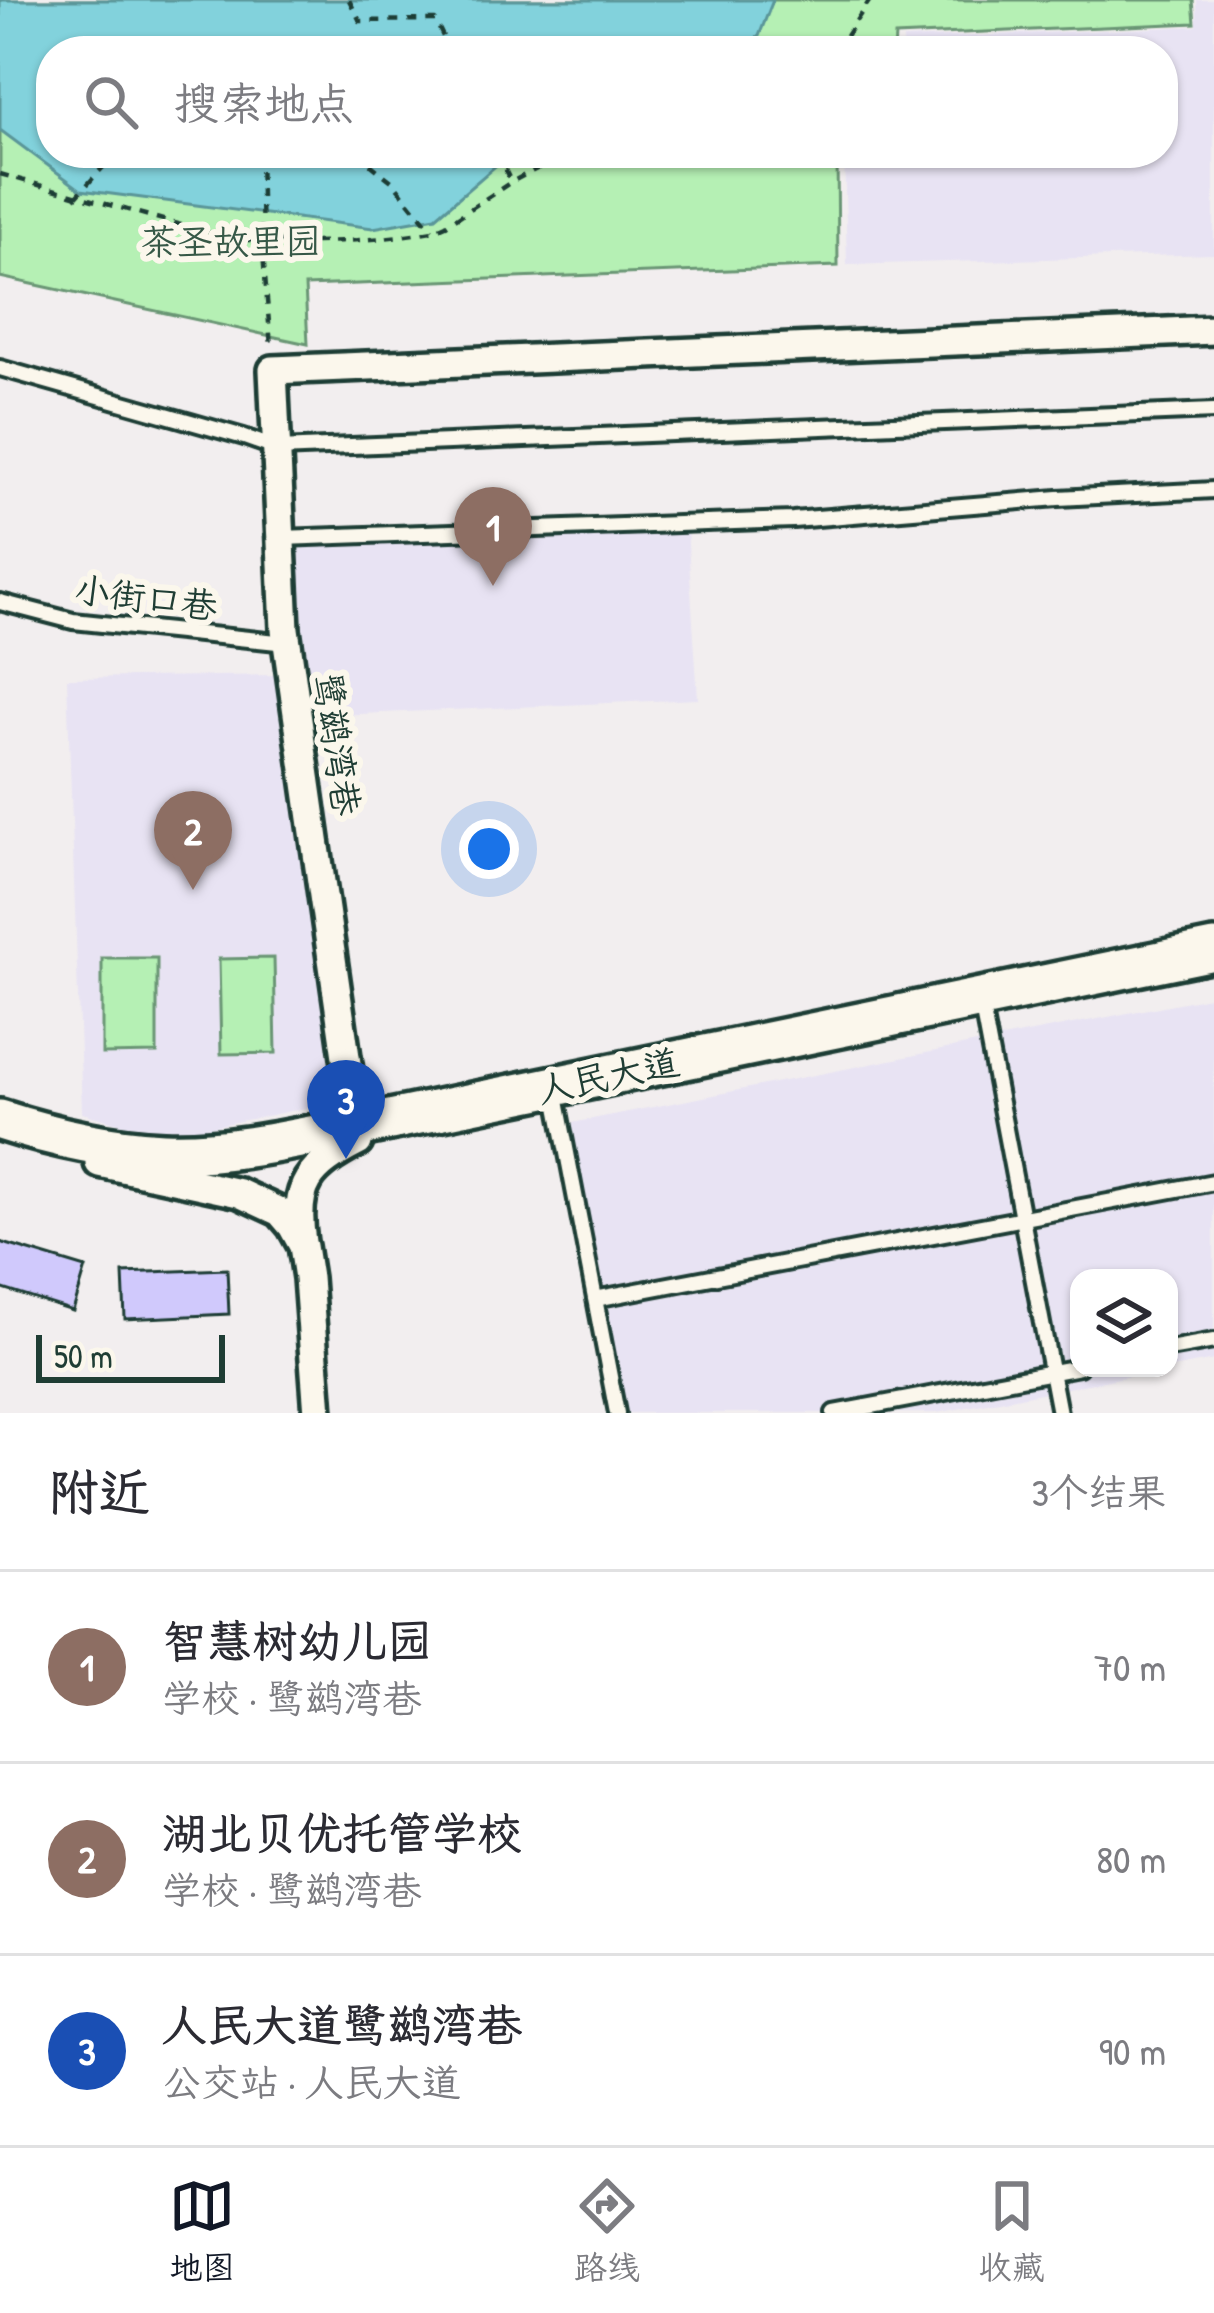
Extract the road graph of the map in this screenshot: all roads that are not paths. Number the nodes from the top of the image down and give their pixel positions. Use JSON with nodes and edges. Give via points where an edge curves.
{"nodes":[{"id":1,"x":1214,"y":330,"type":"edge"},
{"id":2,"x":0,"y":368,"type":"edge"},
{"id":3,"x":1214,"y":411,"type":"edge"},
{"id":4,"x":278,"y":449,"type":"junction"},
{"id":5,"x":1214,"y":490,"type":"edge"},
{"id":6,"x":281,"y":538,"type":"junction"},
{"id":7,"x":0,"y":602,"type":"edge"},
{"id":8,"x":287,"y":643,"type":"junction"},
{"id":9,"x":1214,"y":950,"type":"edge"},
{"id":10,"x":1214,"y":966,"type":"edge"},
{"id":11,"x":983,"y":1013,"type":"junction"},
{"id":12,"x":557,"y":1101,"type":"junction"},
{"id":13,"x":0,"y":1120,"type":"edge"},
{"id":14,"x":357,"y":1134,"type":"junction"},
{"id":15,"x":0,"y":1138,"type":"edge"},
{"id":16,"x":99,"y":1163,"type":"junction"},
{"id":17,"x":1214,"y":1182,"type":"edge"},
{"id":18,"x":1022,"y":1218,"type":"junction"},
{"id":19,"x":302,"y":1246,"type":"junction"},
{"id":20,"x":595,"y":1299,"type":"junction"},
{"id":21,"x":1214,"y":1341,"type":"edge"},
{"id":22,"x":1178,"y":1347,"type":"edge"},
{"id":23,"x":1070,"y":1368,"type":"edge"},
{"id":24,"x":1052,"y":1372,"type":"junction"},
{"id":25,"x":318,"y":1413,"type":"edge"},
{"id":26,"x":617,"y":1413,"type":"edge"},
{"id":27,"x":834,"y":1413,"type":"edge"},
{"id":28,"x":1059,"y":1413,"type":"edge"}],
"edges":[{"from":1,"to":4,"type":"street","name":"鹭鹚湾巷","via":[[273,370]]},
{"from":2,"to":4,"type":"lane"},
{"from":3,"to":4,"type":"lane"},
{"from":4,"to":6,"type":"street","name":"鹭鹚湾巷"},
{"from":5,"to":6,"type":"lane","via":[[794,520]]},
{"from":6,"to":8,"type":"street","name":"鹭鹚湾巷"},
{"from":7,"to":8,"type":"lane","name":"小街口巷","via":[[73,621]]},
{"from":8,"to":14,"type":"street","name":"鹭鹚湾巷"},
{"from":9,"to":14,"type":"main road","name":"人民大道"},
{"from":10,"to":11,"type":"main road","name":"人民大道"},
{"from":11,"to":12,"type":"main road","name":"人民大道"},
{"from":11,"to":18,"type":"lane"},
{"from":12,"to":14,"type":"main road","name":"人民大道"},
{"from":12,"to":20,"type":"lane"},
{"from":13,"to":14,"type":"main road","name":"人民大道","via":[[103,1147],[167,1152]]},
{"from":14,"to":16,"type":"main road","name":"人民大道","via":[[229,1165]]},
{"from":14,"to":19,"type":"street","via":[[321,1163],[298,1196]]},
{"from":15,"to":16,"type":"main road","name":"人民大道"},
{"from":16,"to":19,"type":"street","via":[[239,1193],[280,1213]]},
{"from":17,"to":18,"type":"lane"},
{"from":18,"to":20,"type":"lane"},
{"from":18,"to":24,"type":"lane"},
{"from":19,"to":25,"type":"street"},
{"from":20,"to":26,"type":"lane"},
{"from":21,"to":22,"type":"lane"},
{"from":23,"to":24,"type":"lane"},
{"from":24,"to":27,"type":"lane"},
{"from":24,"to":28,"type":"lane"}]}
